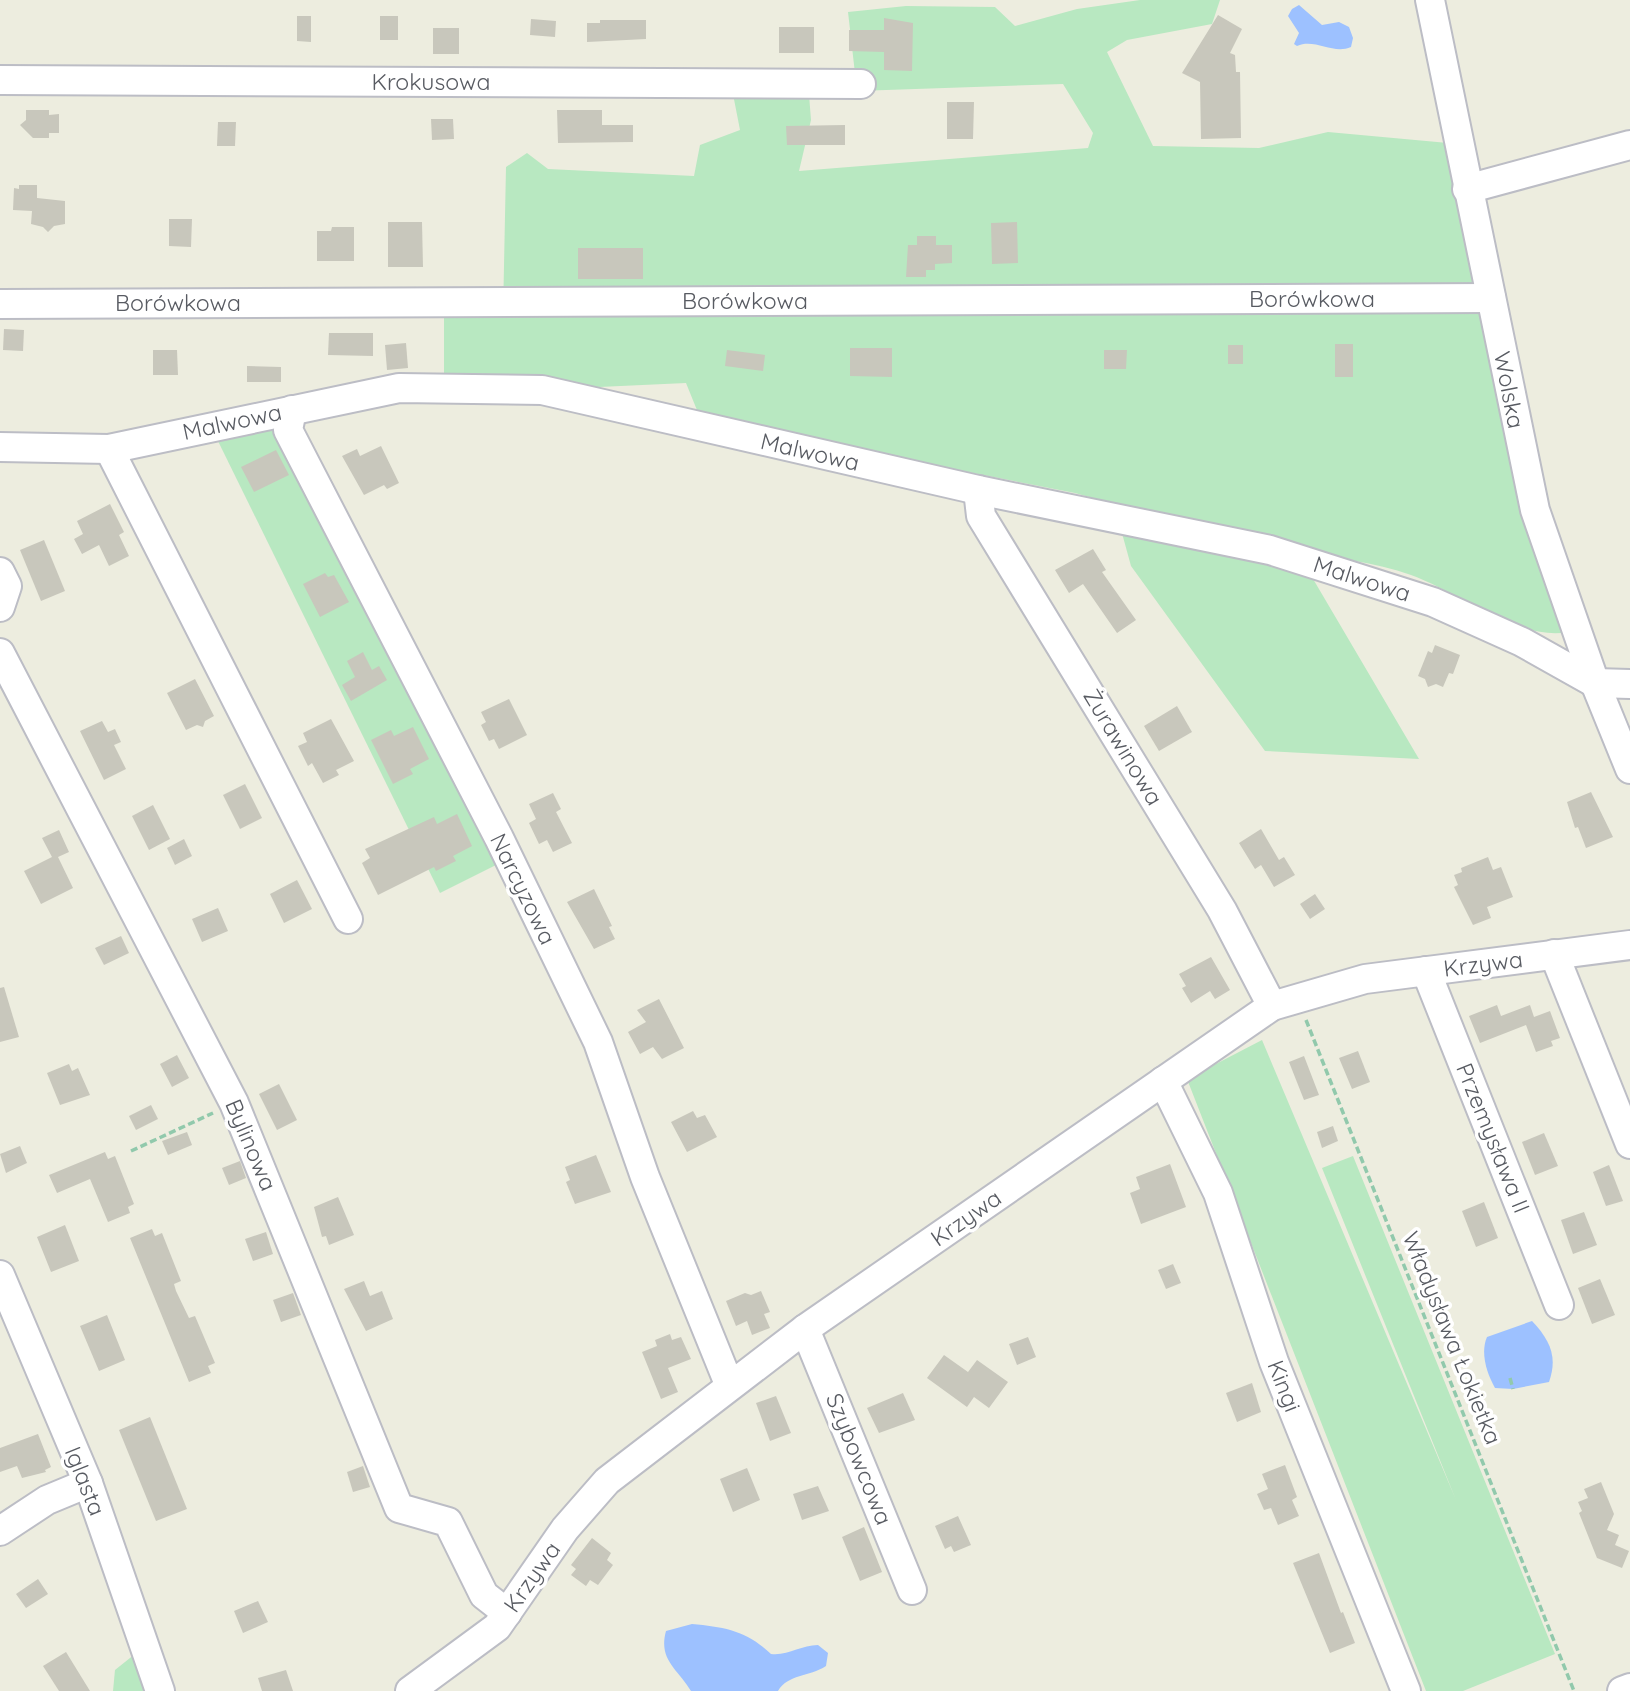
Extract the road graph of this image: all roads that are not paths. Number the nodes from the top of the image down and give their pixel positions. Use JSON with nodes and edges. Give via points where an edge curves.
{"nodes":[{"id":1,"x":1430,"y":0,"type":"edge"},
{"id":2,"x":0,"y":80,"type":"edge"},
{"id":3,"x":862,"y":84,"type":"dead end"},
{"id":4,"x":1630,"y":145,"type":"edge"},
{"id":5,"x":1467,"y":189,"type":"junction"},
{"id":6,"x":1491,"y":298,"type":"junction"},
{"id":7,"x":0,"y":304,"type":"edge"},
{"id":8,"x":292,"y":410,"type":"junction"},
{"id":9,"x":0,"y":447,"type":"edge"},
{"id":10,"x":109,"y":449,"type":"junction"},
{"id":11,"x":978,"y":490,"type":"junction"},
{"id":12,"x":0,"y":572,"type":"edge"},
{"id":13,"x":0,"y":607,"type":"edge"},
{"id":14,"x":0,"y":653,"type":"edge"},
{"id":15,"x":1595,"y":683,"type":"junction"},
{"id":16,"x":1630,"y":684,"type":"edge"},
{"id":17,"x":1630,"y":769,"type":"edge"},
{"id":18,"x":348,"y":919,"type":"dead end"},
{"id":19,"x":1630,"y":945,"type":"edge"},
{"id":20,"x":1554,"y":954,"type":"junction"},
{"id":21,"x":1426,"y":971,"type":"junction"},
{"id":22,"x":1284,"y":1002,"type":"junction"},
{"id":23,"x":1163,"y":1081,"type":"junction"},
{"id":24,"x":1630,"y":1144,"type":"edge"},
{"id":25,"x":0,"y":1275,"type":"edge"},
{"id":26,"x":1559,"y":1305,"type":"dead end"},
{"id":27,"x":805,"y":1329,"type":"junction"},
{"id":28,"x":729,"y":1384,"type":"junction"},
{"id":29,"x":88,"y":1483,"type":"junction"},
{"id":30,"x":0,"y":1531,"type":"edge"},
{"id":31,"x":912,"y":1590,"type":"dead end"},
{"id":32,"x":507,"y":1613,"type":"junction"},
{"id":33,"x":1630,"y":1688,"type":"edge"},
{"id":34,"x":160,"y":1691,"type":"edge"},
{"id":35,"x":410,"y":1691,"type":"edge"},
{"id":36,"x":1406,"y":1691,"type":"edge"},
{"id":37,"x":1622,"y":1691,"type":"edge"}],
"edges":[{"from":1,"to":5,"type":"street","name":"Wolska"},
{"from":2,"to":3,"type":"street","name":"Krokusowa"},
{"from":4,"to":5,"type":"street"},
{"from":5,"to":6,"type":"street","name":"Wolska"},
{"from":6,"to":7,"type":"street","name":"Borówkowa"},
{"from":6,"to":15,"type":"street","name":"Wolska","via":[[1535,510]]},
{"from":8,"to":10,"type":"street","name":"Malwowa"},
{"from":8,"to":11,"type":"street","name":"Malwowa","via":[[399,388],[542,390]]},
{"from":8,"to":28,"type":"street","name":"Narcyzowa","via":[[288,429],[499,838],[598,1042],[645,1177]]},
{"from":9,"to":10,"type":"street","name":"Malwowa"},
{"from":10,"to":18,"type":"street"},
{"from":11,"to":15,"type":"street","name":"Malwowa","via":[[1270,550],[1433,602],[1521,642]]},
{"from":11,"to":22,"type":"street","name":"Żurawinowa","via":[[981,516],[1222,910]]},
{"from":12,"to":13,"type":"street","via":[[7,586]]},
{"from":14,"to":32,"type":"street","name":"Bylinowa","via":[[234,1103],[398,1508],[448,1522],[484,1595]]},
{"from":15,"to":16,"type":"street"},
{"from":15,"to":17,"type":"street","name":"Wolska"},
{"from":19,"to":20,"type":"street","name":"Krzywa"},
{"from":20,"to":21,"type":"street","name":"Krzywa"},
{"from":20,"to":24,"type":"street"},
{"from":21,"to":22,"type":"street","name":"Krzywa","via":[[1365,979]]},
{"from":21,"to":26,"type":"street","name":"Przemysława II"},
{"from":22,"to":23,"type":"street","name":"Krzywa"},
{"from":23,"to":27,"type":"street","name":"Krzywa"},
{"from":23,"to":36,"type":"street","name":"Kingi","via":[[1218,1193],[1274,1362]]},
{"from":25,"to":29,"type":"street","name":"Iglasta"},
{"from":27,"to":28,"type":"street","name":"Krzywa"},
{"from":27,"to":31,"type":"street","name":"Szybowcowa"},
{"from":28,"to":32,"type":"street","name":"Krzywa","via":[[607,1481],[565,1529]]},
{"from":29,"to":30,"type":"street","via":[[47,1500]]},
{"from":29,"to":34,"type":"street","name":"Iglasta"},
{"from":32,"to":35,"type":"street","name":"Krzywa","via":[[497,1627]]},
{"from":33,"to":37,"type":"street"}]}
